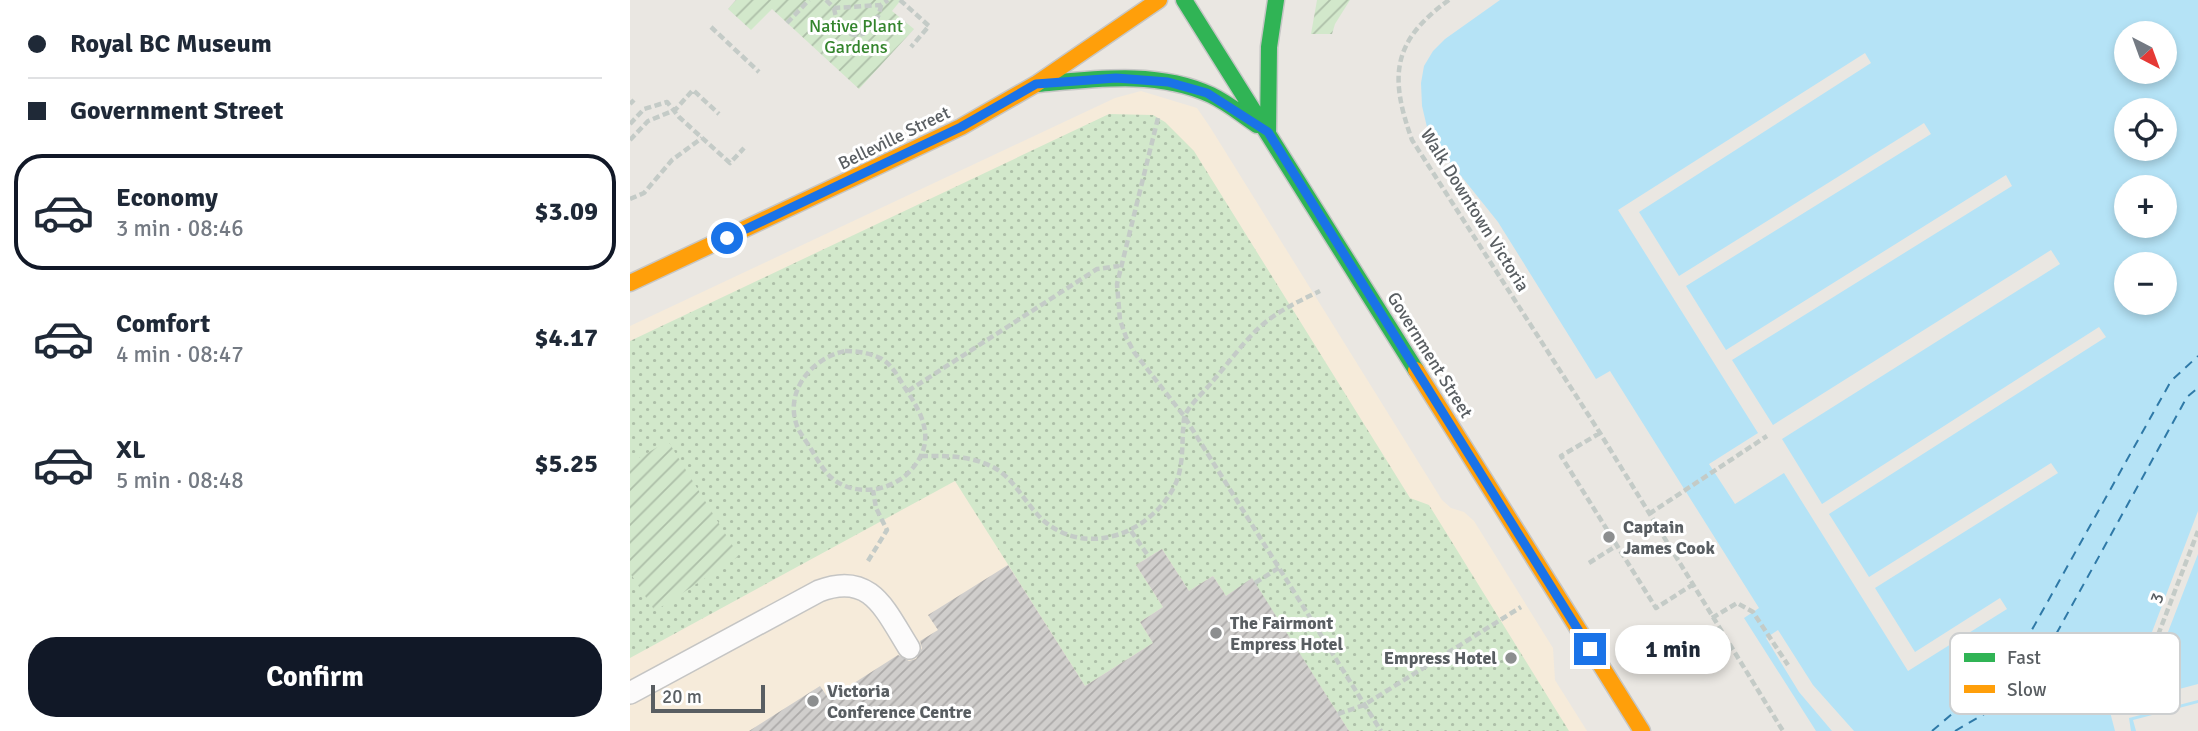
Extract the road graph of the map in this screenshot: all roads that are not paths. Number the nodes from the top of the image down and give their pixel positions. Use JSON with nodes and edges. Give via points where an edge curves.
{"nodes":[{"id":1,"x":1159,"y":0,"type":"edge"},
{"id":2,"x":1184,"y":0,"type":"edge"},
{"id":3,"x":1276,"y":0,"type":"edge"},
{"id":4,"x":1036,"y":84,"type":"junction"},
{"id":5,"x":1268,"y":132,"type":"junction"},
{"id":6,"x":630,"y":284,"type":"edge"},
{"id":7,"x":909,"y":648,"type":"dead end"},
{"id":8,"x":630,"y":693,"type":"edge"},
{"id":9,"x":1642,"y":731,"type":"edge"}],
"edges":[{"from":1,"to":4,"type":"main road","name":"Belleville Street"},
{"from":2,"to":5,"type":"main road","name":"Government Street"},
{"from":3,"to":5,"type":"main road","via":[[1269,47]]},
{"from":4,"to":5,"type":"main road","via":[[1116,78],[1168,82],[1207,93]]},
{"from":4,"to":6,"type":"main road","name":"Belleville Street","via":[[961,127]]},
{"from":5,"to":9,"type":"main road","name":"Government Street"},
{"from":7,"to":8,"type":"lane","via":[[871,593],[855,585],[836,584]]}]}
